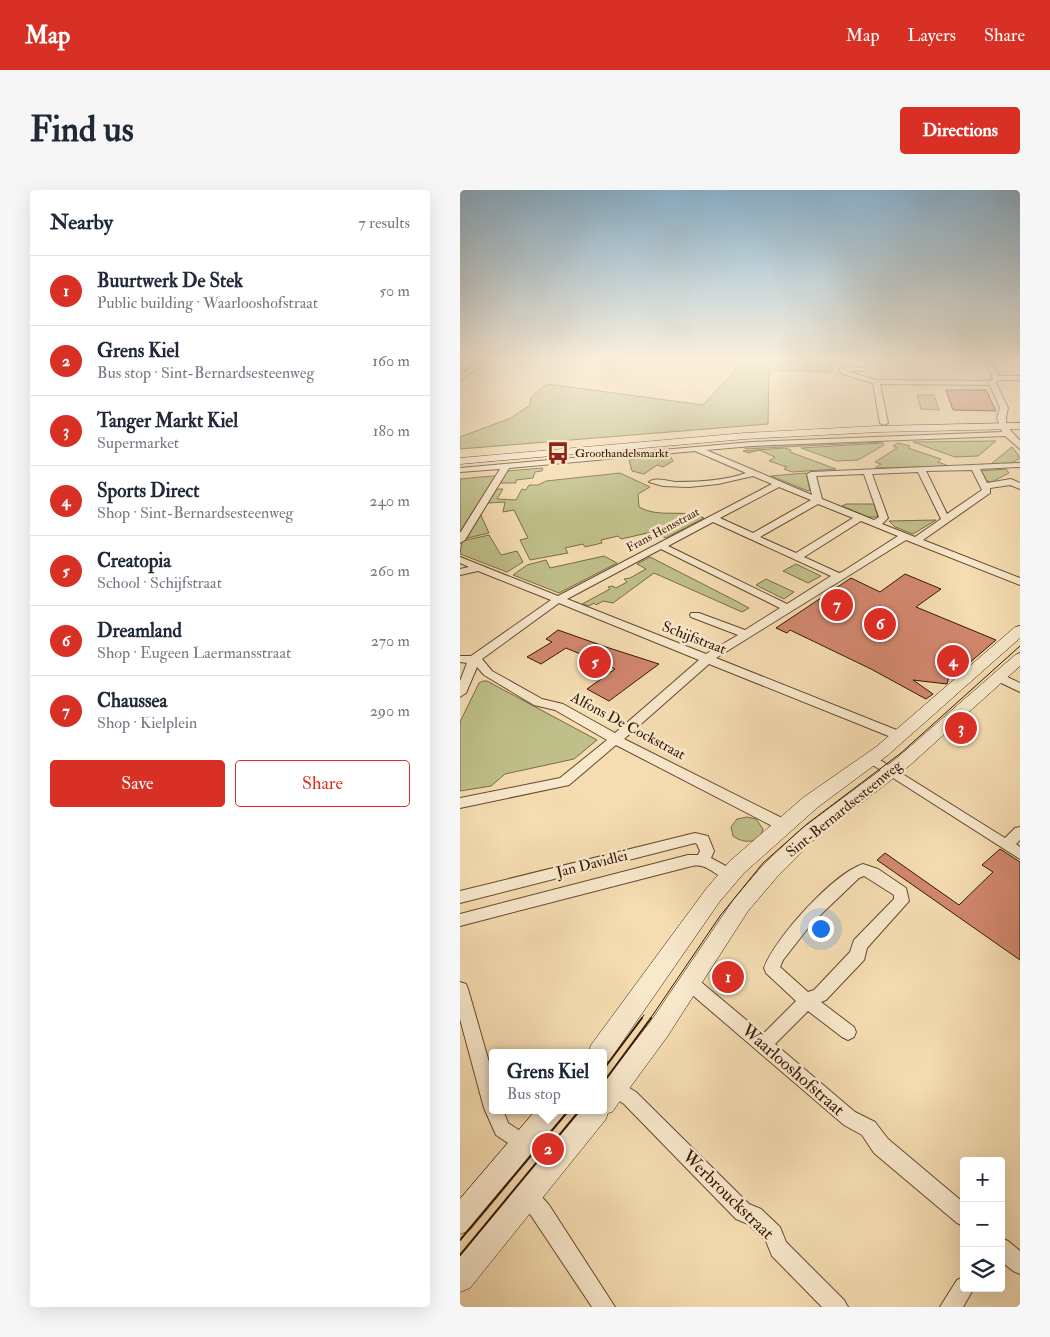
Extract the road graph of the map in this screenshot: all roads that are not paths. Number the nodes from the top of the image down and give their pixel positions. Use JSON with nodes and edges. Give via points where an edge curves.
{"nodes":[{"id":1,"x":881,"y":410,"type":"edge"},
{"id":2,"x":1003,"y":410,"type":"edge"},
{"id":3,"x":1020,"y":420,"type":"edge"},
{"id":4,"x":884,"y":423,"type":"junction"},
{"id":5,"x":1020,"y":426,"type":"edge"},
{"id":6,"x":1004,"y":427,"type":"junction"},
{"id":7,"x":692,"y":448,"type":"junction"},
{"id":8,"x":1020,"y":448,"type":"edge"},
{"id":9,"x":460,"y":454,"type":"edge"},
{"id":10,"x":480,"y":459,"type":"junction"},
{"id":11,"x":460,"y":461,"type":"edge"},
{"id":12,"x":504,"y":465,"type":"junction"},
{"id":13,"x":1018,"y":466,"type":"edge"},
{"id":14,"x":975,"y":468,"type":"junction"},
{"id":15,"x":921,"y":469,"type":"junction"},
{"id":16,"x":460,"y":470,"type":"edge"},
{"id":17,"x":867,"y":471,"type":"junction"},
{"id":18,"x":754,"y":472,"type":"junction"},
{"id":19,"x":653,"y":482,"type":"dead end"},
{"id":20,"x":780,"y":483,"type":"junction"},
{"id":21,"x":986,"y":486,"type":"junction"},
{"id":22,"x":1020,"y":486,"type":"edge"},
{"id":23,"x":818,"y":500,"type":"junction"},
{"id":24,"x":712,"y":518,"type":"junction"},
{"id":25,"x":860,"y":518,"type":"junction"},
{"id":26,"x":944,"y":519,"type":"junction"},
{"id":27,"x":875,"y":524,"type":"junction"},
{"id":28,"x":905,"y":536,"type":"junction"},
{"id":29,"x":753,"y":537,"type":"junction"},
{"id":30,"x":460,"y":540,"type":"edge"},
{"id":31,"x":916,"y":540,"type":"junction"},
{"id":32,"x":660,"y":546,"type":"junction"},
{"id":33,"x":797,"y":557,"type":"junction"},
{"id":34,"x":460,"y":560,"type":"edge"},
{"id":35,"x":478,"y":568,"type":"junction"},
{"id":36,"x":460,"y":572,"type":"edge"},
{"id":37,"x":838,"y":576,"type":"junction"},
{"id":38,"x":1020,"y":582,"type":"edge"},
{"id":39,"x":559,"y":599,"type":"junction"},
{"id":40,"x":787,"y":608,"type":"junction"},
{"id":41,"x":695,"y":615,"type":"dead end"},
{"id":42,"x":1020,"y":630,"type":"edge"},
{"id":43,"x":746,"y":634,"type":"junction"},
{"id":44,"x":1020,"y":658,"type":"edge"},
{"id":45,"x":460,"y":659,"type":"edge"},
{"id":46,"x":707,"y":659,"type":"junction"},
{"id":47,"x":473,"y":660,"type":"junction"},
{"id":48,"x":488,"y":673,"type":"junction"},
{"id":49,"x":468,"y":676,"type":"junction"},
{"id":50,"x":999,"y":677,"type":"junction"},
{"id":51,"x":1020,"y":688,"type":"edge"},
{"id":52,"x":460,"y":693,"type":"edge"},
{"id":53,"x":900,"y":736,"type":"junction"},
{"id":54,"x":616,"y":739,"type":"junction"},
{"id":55,"x":872,"y":759,"type":"junction"},
{"id":56,"x":890,"y":773,"type":"junction"},
{"id":57,"x":460,"y":803,"type":"edge"},
{"id":58,"x":783,"y":824,"type":"junction"},
{"id":59,"x":1020,"y":832,"type":"edge"},
{"id":60,"x":1006,"y":845,"type":"junction"},
{"id":61,"x":1020,"y":854,"type":"edge"},
{"id":62,"x":704,"y":860,"type":"junction"},
{"id":63,"x":730,"y":875,"type":"junction"},
{"id":64,"x":460,"y":897,"type":"edge"},
{"id":65,"x":460,"y":920,"type":"edge"},
{"id":66,"x":689,"y":982,"type":"junction"},
{"id":67,"x":460,"y":989,"type":"edge"},
{"id":68,"x":808,"y":1000,"type":"junction"},
{"id":69,"x":848,"y":1032,"type":"dead end"},
{"id":70,"x":764,"y":1044,"type":"junction"},
{"id":71,"x":603,"y":1049,"type":"edge"},
{"id":72,"x":489,"y":1094,"type":"edge"},
{"id":73,"x":609,"y":1095,"type":"edge"},
{"id":74,"x":495,"y":1114,"type":"edge"},
{"id":75,"x":550,"y":1114,"type":"edge"},
{"id":76,"x":594,"y":1114,"type":"edge"},
{"id":77,"x":524,"y":1145,"type":"junction"},
{"id":78,"x":528,"y":1196,"type":"junction"},
{"id":79,"x":960,"y":1213,"type":"edge"},
{"id":80,"x":460,"y":1220,"type":"edge"},
{"id":81,"x":1005,"y":1251,"type":"edge"},
{"id":82,"x":1020,"y":1264,"type":"edge"},
{"id":83,"x":460,"y":1278,"type":"edge"},
{"id":84,"x":961,"y":1292,"type":"edge"},
{"id":85,"x":604,"y":1307,"type":"edge"},
{"id":86,"x":838,"y":1307,"type":"edge"},
{"id":87,"x":951,"y":1307,"type":"edge"}],
"edges":[{"from":1,"to":4,"type":"street"},
{"from":2,"to":6,"type":"street"},
{"from":3,"to":6,"type":"street"},
{"from":4,"to":6,"type":"street"},
{"from":4,"to":9,"type":"street","via":[[690,434]]},
{"from":5,"to":6,"type":"street"},
{"from":6,"to":7,"type":"street"},
{"from":6,"to":8,"type":"street"},
{"from":6,"to":10,"type":"street","via":[[745,436]]},
{"from":7,"to":12,"type":"street"},
{"from":7,"to":18,"type":"street"},
{"from":10,"to":11,"type":"street"},
{"from":10,"to":12,"type":"street"},
{"from":12,"to":16,"type":"street"},
{"from":12,"to":30,"type":"street"},
{"from":13,"to":14,"type":"street"},
{"from":14,"to":15,"type":"street"},
{"from":14,"to":21,"type":"street"},
{"from":15,"to":17,"type":"street"},
{"from":15,"to":26,"type":"street"},
{"from":17,"to":23,"type":"street","via":[[811,474]]},
{"from":17,"to":27,"type":"street","via":[[884,518]]},
{"from":18,"to":19,"type":"street","via":[[740,479],[669,484]]},
{"from":18,"to":20,"type":"street"},
{"from":20,"to":23,"type":"street"},
{"from":20,"to":24,"type":"street","name":"Frans Hensstraat"},
{"from":21,"to":22,"type":"street","via":[[1011,482]]},
{"from":21,"to":26,"type":"street","via":[[987,491]]},
{"from":23,"to":25,"type":"street"},
{"from":23,"to":29,"type":"street"},
{"from":24,"to":29,"type":"street"},
{"from":24,"to":32,"type":"street","name":"Frans Hensstraat"},
{"from":25,"to":27,"type":"street"},
{"from":25,"to":33,"type":"street"},
{"from":26,"to":31,"type":"street"},
{"from":27,"to":28,"type":"street"},
{"from":28,"to":31,"type":"street"},
{"from":28,"to":37,"type":"street","via":[[845,575]]},
{"from":29,"to":33,"type":"street"},
{"from":31,"to":38,"type":"street"},
{"from":32,"to":39,"type":"street","name":"Frans Hensstraat"},
{"from":32,"to":40,"type":"street"},
{"from":33,"to":37,"type":"street"},
{"from":34,"to":35,"type":"street","name":"Schijfstraat"},
{"from":35,"to":36,"type":"street"},
{"from":35,"to":39,"type":"street","name":"Schijfstraat"},
{"from":37,"to":40,"type":"street"},
{"from":39,"to":46,"type":"street","name":"Schijfstraat"},
{"from":39,"to":47,"type":"street","name":"Frans Hensstraat"},
{"from":40,"to":43,"type":"street"},
{"from":41,"to":43,"type":"street","name":"Schijfstraat"},
{"from":42,"to":53,"type":"street","name":"Sint-Bernardsesteenweg"},
{"from":43,"to":46,"type":"street"},
{"from":44,"to":50,"type":"street","name":"Sint-Bernardsesteenweg"},
{"from":45,"to":47,"type":"street"},
{"from":46,"to":53,"type":"street","name":"Schijfstraat"},
{"from":46,"to":54,"type":"street"},
{"from":47,"to":48,"type":"street","name":"Alfons De Cockstraat"},
{"from":47,"to":49,"type":"street"},
{"from":48,"to":49,"type":"street"},
{"from":48,"to":54,"type":"street","name":"Alfons De Cockstraat","via":[[538,702],[559,707]]},
{"from":49,"to":52,"type":"street"},
{"from":50,"to":51,"type":"street"},
{"from":50,"to":56,"type":"street","name":"Sint-Bernardsesteenweg"},
{"from":53,"to":55,"type":"street","name":"Sint-Bernardsesteenweg"},
{"from":54,"to":57,"type":"street","via":[[564,782]]},
{"from":54,"to":58,"type":"street","name":"Alfons De Cockstraat"},
{"from":55,"to":56,"type":"street"},
{"from":55,"to":58,"type":"street","name":"Sint-Bernardsesteenweg"},
{"from":56,"to":60,"type":"street"},
{"from":56,"to":66,"type":"street","name":"Sint-Bernardsesteenweg","via":[[823,822],[782,858],[741,905]]},
{"from":58,"to":63,"type":"street","name":"Sint-Bernardsesteenweg"},
{"from":59,"to":60,"type":"street"},
{"from":60,"to":61,"type":"street"},
{"from":62,"to":63,"type":"street"},
{"from":62,"to":64,"type":"street","name":"Jan Davidlei","via":[[708,851],[703,840],[695,838]]},
{"from":62,"to":65,"type":"street","name":"Jan Davidlei","via":[[688,861]]},
{"from":63,"to":71,"type":"street","name":"Sint-Bernardsesteenweg"},
{"from":66,"to":70,"type":"street","name":"Waarlooshofstraat"},
{"from":66,"to":73,"type":"street","name":"Sint-Bernardsesteenweg","via":[[659,1029]]},
{"from":67,"to":72,"type":"street"},
{"from":68,"to":68,"type":"street","via":[[776,975],[772,968],[773,959],[798,928],[854,874],[862,870],[873,873],[901,892],[902,901],[859,945],[858,955],[820,995]]},
{"from":68,"to":69,"type":"street"},
{"from":68,"to":70,"type":"street"},
{"from":70,"to":79,"type":"street","name":"Waarlooshofstraat","via":[[850,1119],[861,1122],[877,1136],[881,1146]]},
{"from":73,"to":86,"type":"street","name":"Werbrouckstraat","via":[[630,1098],[743,1212],[754,1216],[773,1234],[780,1249]]},
{"from":74,"to":77,"type":"street","via":[[502,1128]]},
{"from":75,"to":77,"type":"street"},
{"from":76,"to":78,"type":"street"},
{"from":77,"to":80,"type":"street"},
{"from":78,"to":83,"type":"street"},
{"from":78,"to":85,"type":"street","via":[[542,1212]]},
{"from":81,"to":82,"type":"street"},
{"from":84,"to":87,"type":"street"}]}
